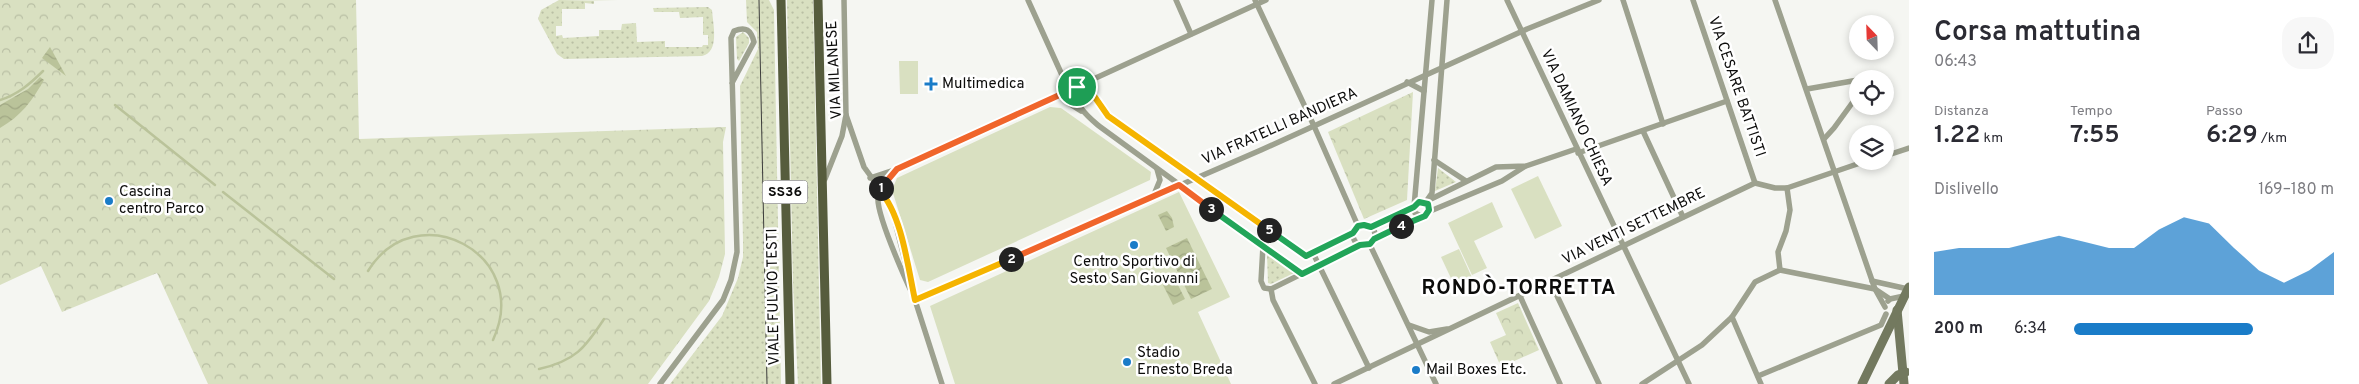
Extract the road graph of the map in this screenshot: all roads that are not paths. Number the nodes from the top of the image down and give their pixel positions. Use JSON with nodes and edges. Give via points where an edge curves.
{"nodes":[{"id":1,"x":780,"y":0,"type":"edge"},
{"id":2,"x":818,"y":0,"type":"edge"},
{"id":3,"x":844,"y":0,"type":"edge"},
{"id":4,"x":1028,"y":0,"type":"edge"},
{"id":5,"x":1176,"y":0,"type":"edge"},
{"id":6,"x":1266,"y":0,"type":"edge"},
{"id":7,"x":1432,"y":0,"type":"edge"},
{"id":8,"x":1447,"y":0,"type":"edge"},
{"id":9,"x":1507,"y":0,"type":"edge"},
{"id":10,"x":1600,"y":0,"type":"edge"},
{"id":11,"x":1623,"y":0,"type":"edge"},
{"id":12,"x":1693,"y":0,"type":"edge"},
{"id":13,"x":1775,"y":0,"type":"edge"},
{"id":14,"x":1256,"y":2,"type":"edge"},
{"id":15,"x":1522,"y":31,"type":"junction"},
{"id":16,"x":1191,"y":34,"type":"junction"},
{"id":17,"x":1442,"y":67,"type":"junction"},
{"id":18,"x":1426,"y":74,"type":"junction"},
{"id":19,"x":1407,"y":82,"type":"junction"},
{"id":20,"x":1849,"y":82,"type":"edge"},
{"id":21,"x":732,"y":83,"type":"junction"},
{"id":22,"x":1085,"y":83,"type":"junction"},
{"id":23,"x":1077,"y":87,"type":"junction"},
{"id":24,"x":1807,"y":89,"type":"junction"},
{"id":25,"x":1424,"y":91,"type":"junction"},
{"id":26,"x":1064,"y":92,"type":"junction"},
{"id":27,"x":1727,"y":101,"type":"junction"},
{"id":28,"x":1849,"y":107,"type":"edge"},
{"id":29,"x":1081,"y":111,"type":"junction"},
{"id":30,"x":846,"y":115,"type":"junction"},
{"id":31,"x":1108,"y":116,"type":"junction"},
{"id":32,"x":1663,"y":124,"type":"junction"},
{"id":33,"x":1099,"y":126,"type":"junction"},
{"id":34,"x":1314,"y":126,"type":"junction"},
{"id":35,"x":1643,"y":131,"type":"junction"},
{"id":36,"x":1824,"y":139,"type":"junction"},
{"id":37,"x":1909,"y":148,"type":"edge"},
{"id":38,"x":1577,"y":151,"type":"junction"},
{"id":39,"x":1894,"y":153,"type":"edge"},
{"id":40,"x":1434,"y":160,"type":"junction"},
{"id":41,"x":1526,"y":166,"type":"junction"},
{"id":42,"x":1849,"y":166,"type":"edge"},
{"id":43,"x":897,"y":169,"type":"junction"},
{"id":44,"x":1157,"y":169,"type":"junction"},
{"id":45,"x":1834,"y":171,"type":"junction"},
{"id":46,"x":870,"y":178,"type":"junction"},
{"id":47,"x":1195,"y":179,"type":"junction"},
{"id":48,"x":1466,"y":182,"type":"junction"},
{"id":49,"x":1755,"y":183,"type":"junction"},
{"id":50,"x":1179,"y":185,"type":"junction"},
{"id":51,"x":822,"y":186,"type":"junction"},
{"id":52,"x":1787,"y":188,"type":"junction"},
{"id":53,"x":880,"y":191,"type":"junction"},
{"id":54,"x":1153,"y":197,"type":"junction"},
{"id":55,"x":1426,"y":203,"type":"junction"},
{"id":56,"x":1414,"y":207,"type":"junction"},
{"id":57,"x":1428,"y":212,"type":"junction"},
{"id":58,"x":1421,"y":216,"type":"junction"},
{"id":59,"x":1683,"y":217,"type":"junction"},
{"id":60,"x":1358,"y":226,"type":"junction"},
{"id":61,"x":1371,"y":227,"type":"junction"},
{"id":62,"x":1273,"y":233,"type":"junction"},
{"id":63,"x":1353,"y":233,"type":"junction"},
{"id":64,"x":1372,"y":242,"type":"junction"},
{"id":65,"x":1360,"y":245,"type":"junction"},
{"id":66,"x":1263,"y":246,"type":"junction"},
{"id":67,"x":1624,"y":246,"type":"junction"},
{"id":68,"x":1313,"y":253,"type":"junction"},
{"id":69,"x":1319,"y":265,"type":"junction"},
{"id":70,"x":1780,"y":270,"type":"junction"},
{"id":71,"x":1302,"y":274,"type":"junction"},
{"id":72,"x":1550,"y":281,"type":"junction"},
{"id":73,"x":1872,"y":281,"type":"junction"},
{"id":74,"x":1271,"y":289,"type":"junction"},
{"id":75,"x":1875,"y":289,"type":"junction"},
{"id":76,"x":1907,"y":294,"type":"edge"},
{"id":77,"x":1520,"y":296,"type":"junction"},
{"id":78,"x":1890,"y":299,"type":"junction"},
{"id":79,"x":915,"y":300,"type":"junction"},
{"id":80,"x":1885,"y":307,"type":"junction"},
{"id":81,"x":1897,"y":310,"type":"junction"},
{"id":82,"x":1732,"y":317,"type":"junction"},
{"id":83,"x":1889,"y":317,"type":"junction"},
{"id":84,"x":1409,"y":325,"type":"junction"},
{"id":85,"x":1900,"y":326,"type":"junction"},
{"id":86,"x":1451,"y":329,"type":"junction"},
{"id":87,"x":1418,"y":345,"type":"junction"},
{"id":88,"x":1679,"y":362,"type":"junction"},
{"id":89,"x":1369,"y":368,"type":"junction"},
{"id":90,"x":1909,"y":371,"type":"edge"},
{"id":91,"x":1758,"y":376,"type":"junction"},
{"id":92,"x":1909,"y":381,"type":"edge"},
{"id":93,"x":660,"y":384,"type":"edge"},
{"id":94,"x":790,"y":384,"type":"edge"},
{"id":95,"x":827,"y":384,"type":"edge"},
{"id":96,"x":942,"y":384,"type":"edge"},
{"id":97,"x":1315,"y":384,"type":"edge"},
{"id":98,"x":1334,"y":384,"type":"edge"},
{"id":99,"x":1436,"y":384,"type":"edge"},
{"id":100,"x":1560,"y":384,"type":"edge"},
{"id":101,"x":1599,"y":384,"type":"edge"},
{"id":102,"x":1642,"y":384,"type":"edge"},
{"id":103,"x":1689,"y":384,"type":"edge"},
{"id":104,"x":1761,"y":384,"type":"edge"},
{"id":105,"x":1862,"y":384,"type":"edge"},
{"id":106,"x":1889,"y":384,"type":"edge"},
{"id":107,"x":1904,"y":384,"type":"edge"}],
"edges":[{"from":1,"to":94,"type":"main road","name":"VIALE FULVIO TESTI","number":"SS36"},
{"from":2,"to":51,"type":"main road","number":"SS36"},
{"from":3,"to":30,"type":"street","name":"VIA MILANESE"},
{"from":4,"to":26,"type":"street","via":[[1067,86]]},
{"from":5,"to":16,"type":"street"},
{"from":6,"to":14,"type":"street"},
{"from":7,"to":18,"type":"street"},
{"from":8,"to":17,"type":"street"},
{"from":9,"to":15,"type":"street","name":"VIA DAMIANO CHIESA"},
{"from":10,"to":15,"type":"street","name":"VIA FRATELLI BANDIERA"},
{"from":11,"to":32,"type":"street"},
{"from":12,"to":27,"type":"street","name":"VIA CESARE BATTISTI"},
{"from":13,"to":24,"type":"street"},
{"from":14,"to":16,"type":"street"},
{"from":14,"to":34,"type":"street"},
{"from":15,"to":17,"type":"street","name":"VIA FRATELLI BANDIERA"},
{"from":15,"to":38,"type":"street","name":"VIA DAMIANO CHIESA"},
{"from":16,"to":22,"type":"street"},
{"from":17,"to":18,"type":"street","name":"VIA FRATELLI BANDIERA"},
{"from":17,"to":40,"type":"street"},
{"from":18,"to":19,"type":"street","name":"VIA FRATELLI BANDIERA"},
{"from":18,"to":25,"type":"street"},
{"from":19,"to":25,"type":"street"},
{"from":19,"to":34,"type":"street","name":"VIA FRATELLI BANDIERA"},
{"from":20,"to":24,"type":"street"},
{"from":21,"to":21,"type":"street","via":[[754,42],[747,29],[740,28],[732,34]]},
{"from":21,"to":93,"type":"street","via":[[737,252],[731,280],[723,300]]},
{"from":22,"to":23,"type":"street"},
{"from":22,"to":31,"type":"street"},
{"from":23,"to":26,"type":"street"},
{"from":23,"to":29,"type":"street","via":[[1076,97]]},
{"from":24,"to":36,"type":"street"},
{"from":25,"to":56,"type":"street"},
{"from":26,"to":29,"type":"street","via":[[1070,104]]},
{"from":26,"to":43,"type":"street"},
{"from":27,"to":32,"type":"street"},
{"from":27,"to":49,"type":"street","name":"VIA CESARE BATTISTI"},
{"from":28,"to":36,"type":"street"},
{"from":29,"to":33,"type":"street"},
{"from":30,"to":46,"type":"street","name":"VIA MILANESE"},
{"from":30,"to":51,"type":"street","via":[[842,136]]},
{"from":31,"to":33,"type":"street"},
{"from":31,"to":47,"type":"street"},
{"from":32,"to":35,"type":"street"},
{"from":33,"to":44,"type":"street"},
{"from":34,"to":47,"type":"street","name":"VIA FRATELLI BANDIERA"},
{"from":34,"to":60,"type":"street"},
{"from":35,"to":38,"type":"street"},
{"from":35,"to":59,"type":"street"},
{"from":36,"to":45,"type":"street"},
{"from":37,"to":39,"type":"street"},
{"from":38,"to":41,"type":"street"},
{"from":38,"to":67,"type":"street","name":"VIA DAMIANO CHIESA"},
{"from":40,"to":48,"type":"street"},
{"from":40,"to":55,"type":"street","via":[[1432,192]]},
{"from":41,"to":48,"type":"street","via":[[1496,167]]},
{"from":41,"to":57,"type":"street","via":[[1502,181]]},
{"from":42,"to":45,"type":"street"},
{"from":43,"to":46,"type":"street"},
{"from":43,"to":53,"type":"street"},
{"from":44,"to":50,"type":"street"},
{"from":44,"to":54,"type":"street","via":[[1160,180]]},
{"from":45,"to":52,"type":"street"},
{"from":45,"to":73,"type":"street"},
{"from":46,"to":53,"type":"street","name":"VIA MILANESE"},
{"from":47,"to":50,"type":"street","name":"VIA FRATELLI BANDIERA"},
{"from":47,"to":62,"type":"street"},
{"from":48,"to":55,"type":"street"},
{"from":49,"to":52,"type":"street"},
{"from":49,"to":59,"type":"street","name":"VIA VENTI SETTEMBRE"},
{"from":50,"to":54,"type":"street","name":"VIA FRATELLI BANDIERA"},
{"from":50,"to":66,"type":"street"},
{"from":51,"to":95,"type":"main road","number":"SS36"},
{"from":52,"to":70,"type":"street","via":[[1790,210],[1778,252]]},
{"from":53,"to":79,"type":"street","name":"VIA MILANESE","via":[[892,210]]},
{"from":53,"to":79,"type":"street","name":"VIA MILANESE","via":[[879,208]]},
{"from":54,"to":79,"type":"street","name":"VIA FRATELLI BANDIERA"},
{"from":55,"to":56,"type":"street","via":[[1419,202]]},
{"from":55,"to":57,"type":"street"},
{"from":56,"to":58,"type":"street"},
{"from":56,"to":61,"type":"street"},
{"from":57,"to":58,"type":"street"},
{"from":58,"to":64,"type":"street"},
{"from":59,"to":67,"type":"street","name":"VIA VENTI SETTEMBRE"},
{"from":60,"to":61,"type":"street"},
{"from":60,"to":63,"type":"street"},
{"from":61,"to":64,"type":"street","via":[[1374,233]]},
{"from":62,"to":66,"type":"street"},
{"from":62,"to":68,"type":"street","via":[[1306,256]]},
{"from":63,"to":65,"type":"street","via":[[1354,240]]},
{"from":63,"to":68,"type":"street"},
{"from":64,"to":65,"type":"street"},
{"from":64,"to":84,"type":"street"},
{"from":65,"to":69,"type":"street"},
{"from":66,"to":71,"type":"street"},
{"from":66,"to":74,"type":"street","via":[[1260,281],[1264,288]]},
{"from":67,"to":72,"type":"street","name":"VIA VENTI SETTEMBRE"},
{"from":67,"to":88,"type":"street","name":"VIA DAMIANO CHIESA"},
{"from":68,"to":69,"type":"street"},
{"from":69,"to":71,"type":"street"},
{"from":69,"to":89,"type":"street"},
{"from":70,"to":75,"type":"street"},
{"from":70,"to":82,"type":"street","via":[[1755,282]]},
{"from":71,"to":74,"type":"street"},
{"from":72,"to":77,"type":"street","name":"VIA VENTI SETTEMBRE"},
{"from":72,"to":101,"type":"street"},
{"from":73,"to":75,"type":"street"},
{"from":73,"to":76,"type":"street"},
{"from":74,"to":97,"type":"street","via":[[1273,300]]},
{"from":75,"to":78,"type":"street"},
{"from":75,"to":80,"type":"street"},
{"from":76,"to":78,"type":"street"},
{"from":76,"to":81,"type":"main road"},
{"from":77,"to":86,"type":"street","name":"VIA VENTI SETTEMBRE"},
{"from":77,"to":100,"type":"street"},
{"from":78,"to":80,"type":"street"},
{"from":79,"to":96,"type":"street","name":"VIA MILANESE"},
{"from":80,"to":83,"type":"street"},
{"from":81,"to":83,"type":"main road"},
{"from":81,"to":85,"type":"main road"},
{"from":82,"to":88,"type":"street"},
{"from":82,"to":91,"type":"street"},
{"from":83,"to":85,"type":"main road"},
{"from":83,"to":91,"type":"street","via":[[1881,325]]},
{"from":83,"to":105,"type":"main road"},
{"from":84,"to":86,"type":"street","via":[[1429,332]]},
{"from":84,"to":87,"type":"street"},
{"from":85,"to":107,"type":"main road"},
{"from":86,"to":87,"type":"street","name":"VIA VENTI SETTEMBRE"},
{"from":87,"to":89,"type":"street","name":"VIA VENTI SETTEMBRE"},
{"from":87,"to":99,"type":"street"},
{"from":88,"to":102,"type":"street"},
{"from":88,"to":103,"type":"street","name":"VIA DAMIANO CHIESA"},
{"from":89,"to":98,"type":"street","name":"VIA VENTI SETTEMBRE"},
{"from":90,"to":106,"type":"main road","via":[[1898,375]]},
{"from":91,"to":104,"type":"street"},
{"from":92,"to":107,"type":"main road"}]}
